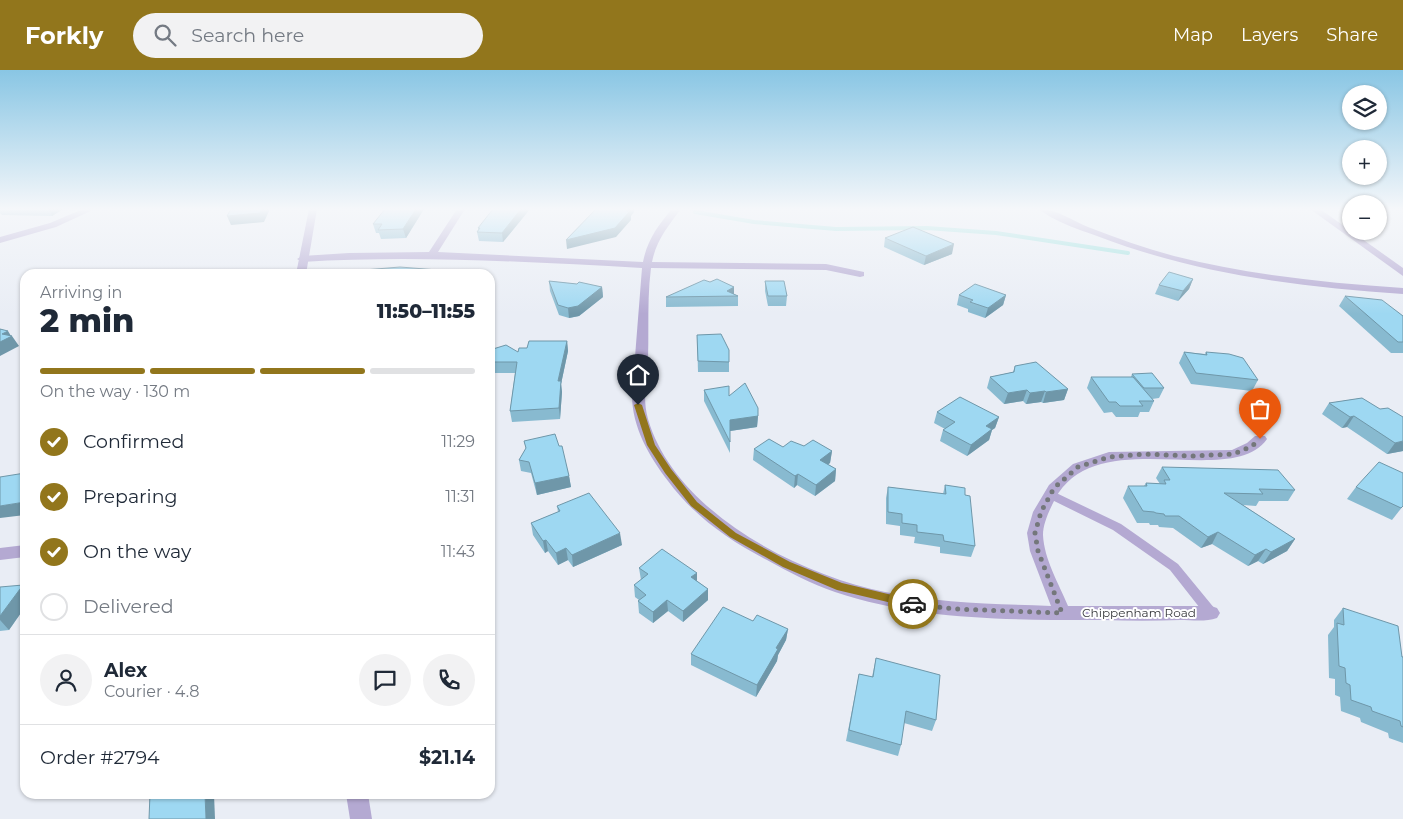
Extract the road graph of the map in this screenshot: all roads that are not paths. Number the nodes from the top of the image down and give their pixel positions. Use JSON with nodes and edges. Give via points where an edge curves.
{"nodes":[{"id":1,"x":305,"y":244,"type":"edge"},
{"id":2,"x":439,"y":244,"type":"edge"},
{"id":3,"x":653,"y":244,"type":"edge"},
{"id":4,"x":1131,"y":244,"type":"edge"},
{"id":5,"x":1363,"y":244,"type":"edge"},
{"id":6,"x":432,"y":255,"type":"junction"},
{"id":7,"x":302,"y":260,"type":"junction"},
{"id":8,"x":646,"y":265,"type":"junction"},
{"id":9,"x":301,"y":269,"type":"edge"},
{"id":10,"x":1403,"y":273,"type":"edge"},
{"id":11,"x":860,"y":274,"type":"dead end"},
{"id":12,"x":1403,"y":291,"type":"edge"},
{"id":13,"x":1260,"y":439,"type":"dead end"},
{"id":14,"x":1050,"y":494,"type":"junction"},
{"id":15,"x":20,"y":552,"type":"edge"},
{"id":16,"x":0,"y":554,"type":"edge"},
{"id":17,"x":1062,"y":613,"type":"junction"},
{"id":18,"x":1211,"y":613,"type":"joint"},
{"id":19,"x":358,"y":799,"type":"edge"},
{"id":20,"x":361,"y":819,"type":"edge"}],
"edges":[{"from":1,"to":7,"type":"street"},
{"from":2,"to":6,"type":"street"},
{"from":3,"to":8,"type":"street","name":"Chippenham Road"},
{"from":4,"to":12,"type":"street","via":[[1193,262],[1300,282]]},
{"from":5,"to":10,"type":"street"},
{"from":6,"to":7,"type":"street"},
{"from":6,"to":8,"type":"street"},
{"from":7,"to":9,"type":"street"},
{"from":8,"to":11,"type":"street","via":[[826,267]]},
{"from":8,"to":17,"type":"street","name":"Chippenham Road","via":[[638,405],[651,445],[694,504],[733,535],[840,587],[899,602],[955,609]]},
{"from":13,"to":14,"type":"street","via":[[1234,454],[1109,457],[1078,467]]},
{"from":14,"to":17,"type":"street","via":[[1035,533],[1038,551]]},
{"from":14,"to":18,"type":"lane","via":[[1117,527],[1174,567]]},
{"from":15,"to":16,"type":"street"},
{"from":17,"to":18,"type":"street","name":"Chippenham Road"},
{"from":19,"to":20,"type":"street"}]}
